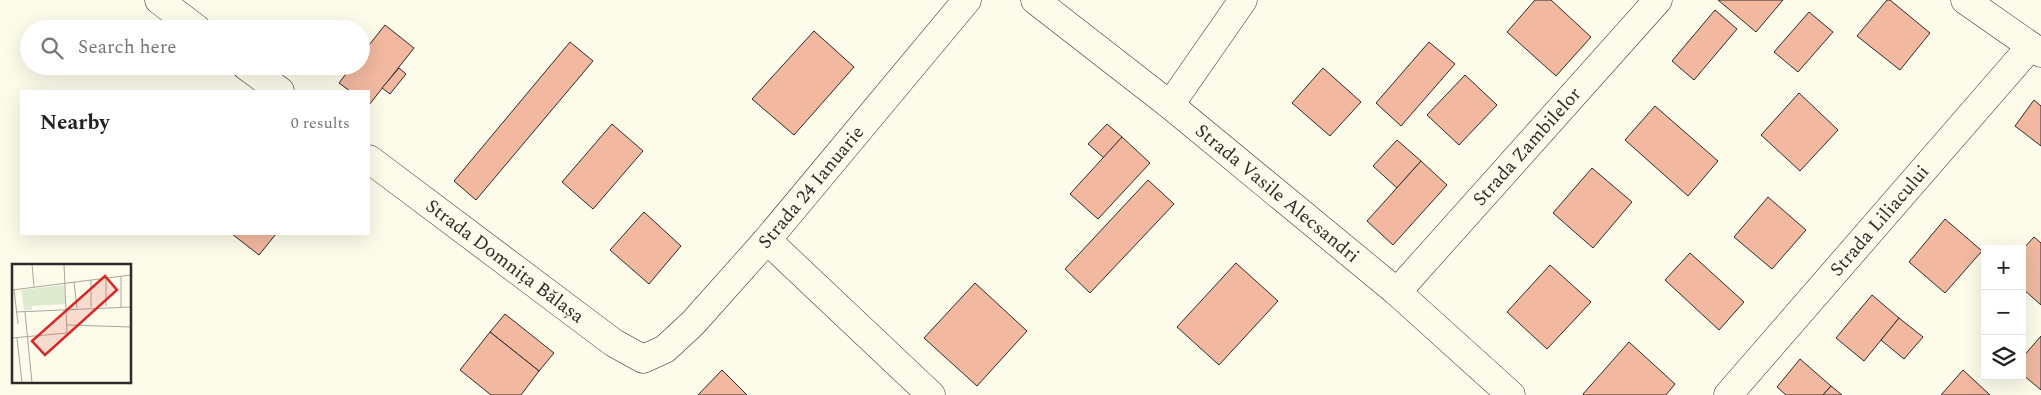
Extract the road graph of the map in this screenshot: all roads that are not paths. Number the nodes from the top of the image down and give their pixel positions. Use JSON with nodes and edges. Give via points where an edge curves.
{"nodes":[{"id":1,"x":159,"y":0,"type":"edge"},
{"id":2,"x":967,"y":0,"type":"edge"},
{"id":3,"x":1035,"y":0,"type":"edge"},
{"id":4,"x":1243,"y":0,"type":"edge"},
{"id":5,"x":1658,"y":0,"type":"edge"},
{"id":6,"x":1965,"y":0,"type":"edge"},
{"id":7,"x":185,"y":20,"type":"edge"},
{"id":8,"x":2036,"y":50,"type":"edge"},
{"id":9,"x":258,"y":75,"type":"edge"},
{"id":10,"x":279,"y":90,"type":"edge"},
{"id":11,"x":1170,"y":104,"type":"junction"},
{"id":12,"x":370,"y":159,"type":"edge"},
{"id":13,"x":767,"y":240,"type":"junction"},
{"id":14,"x":1397,"y":292,"type":"junction"},
{"id":15,"x":643,"y":359,"type":"joint"},
{"id":16,"x":931,"y":395,"type":"edge"},
{"id":17,"x":1511,"y":395,"type":"edge"},
{"id":18,"x":1728,"y":395,"type":"edge"}],
"edges":[{"from":1,"to":7,"type":"street"},
{"from":2,"to":13,"type":"street","name":"Strada 24 Ianuarie"},
{"from":3,"to":11,"type":"street","name":"Strada Vasile Alecsandri"},
{"from":4,"to":11,"type":"street"},
{"from":5,"to":14,"type":"street","name":"Strada Zambilelor"},
{"from":6,"to":8,"type":"street"},
{"from":8,"to":18,"type":"street","name":"Strada Liliacului"},
{"from":9,"to":10,"type":"street"},
{"from":11,"to":14,"type":"street","name":"Strada Vasile Alecsandri"},
{"from":12,"to":15,"type":"street","name":"Strada Domnița Bălașa","via":[[614,344]]},
{"from":13,"to":15,"type":"street","name":"Strada 24 Ianuarie","via":[[665,349]]},
{"from":13,"to":16,"type":"street"},
{"from":14,"to":17,"type":"street","name":"Strada Vasile Alecsandri"}]}
